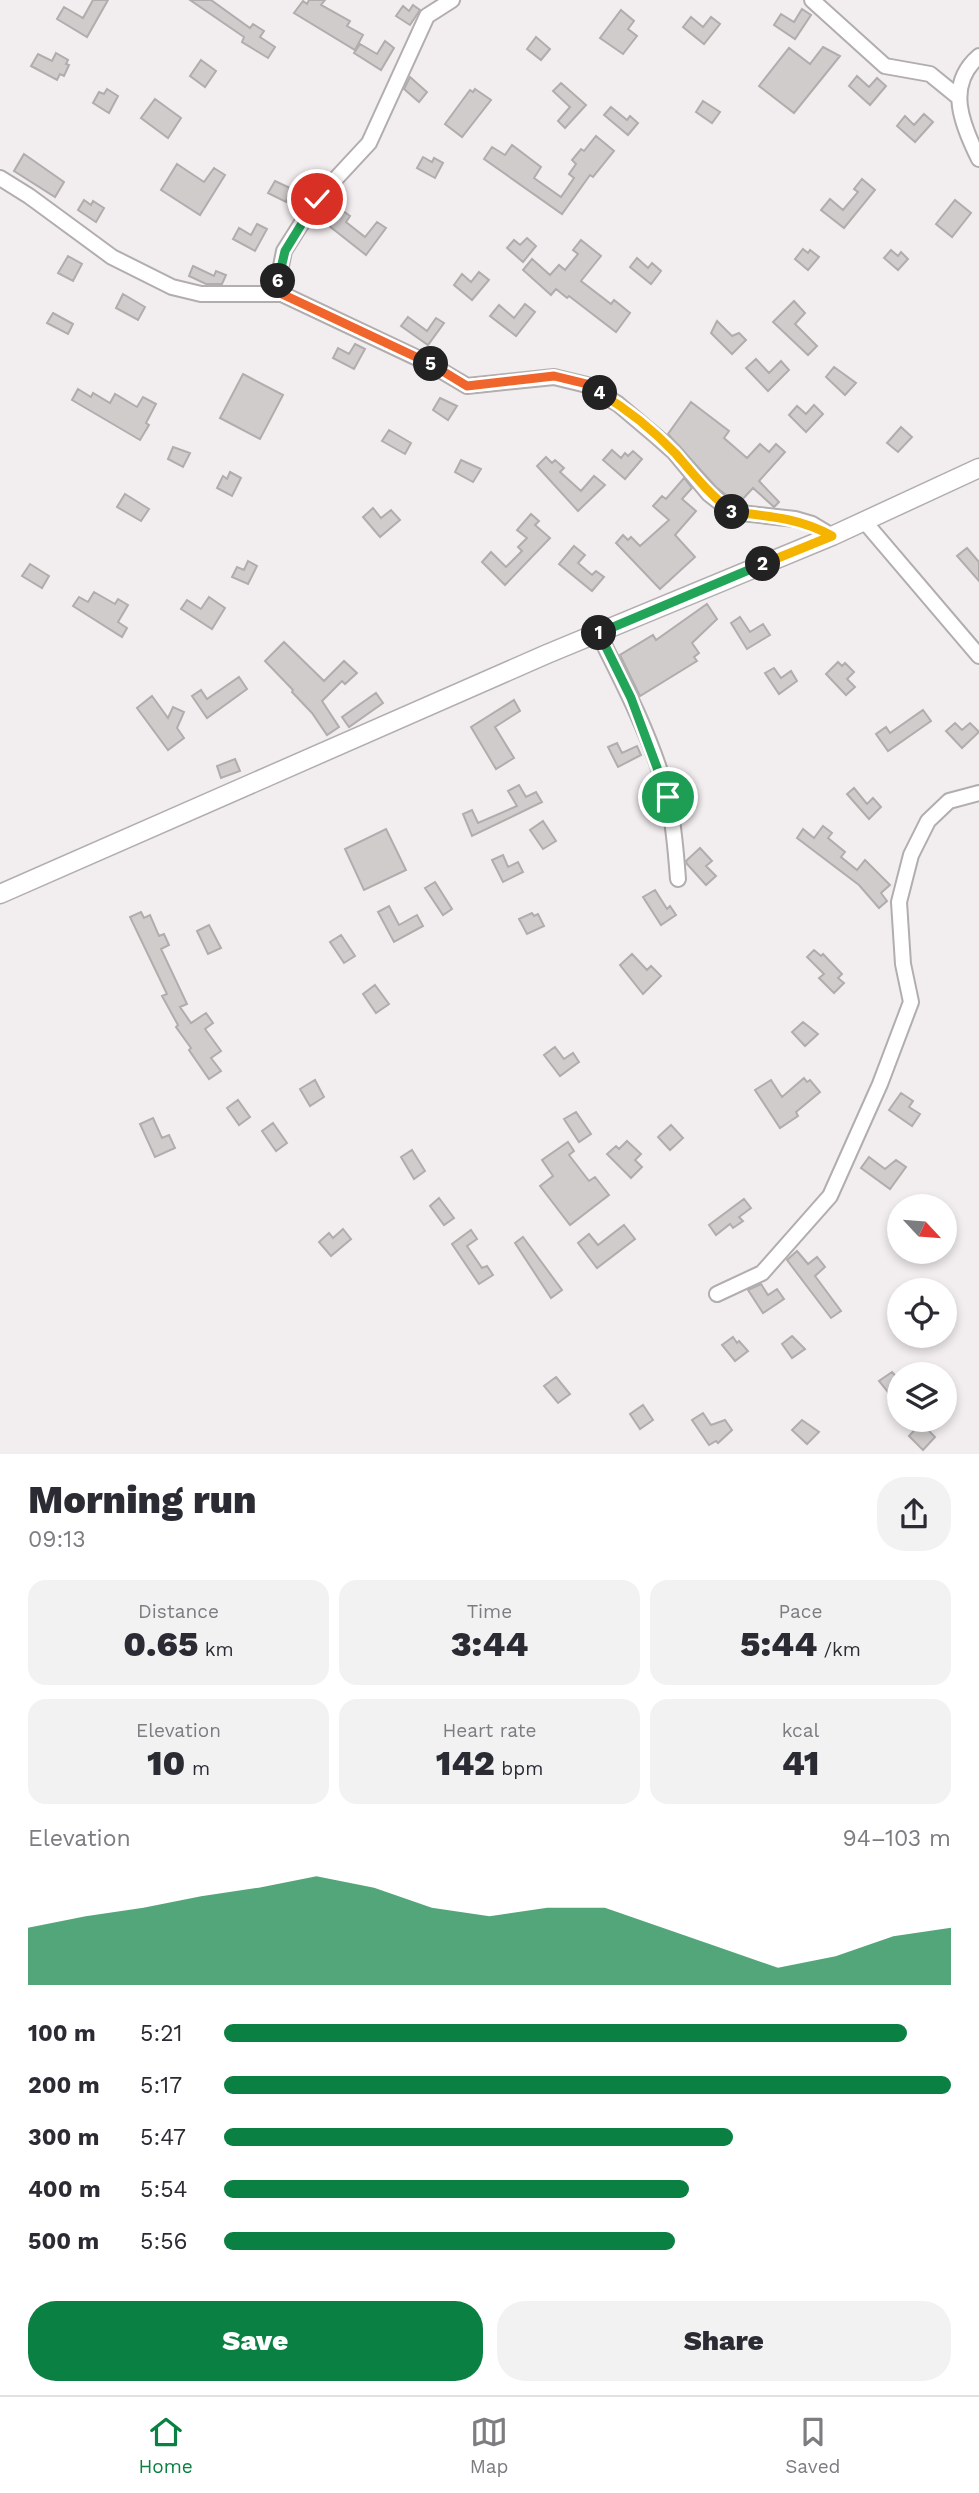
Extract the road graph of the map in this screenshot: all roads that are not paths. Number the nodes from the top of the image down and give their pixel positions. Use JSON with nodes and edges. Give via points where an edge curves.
{"nodes":[{"id":1,"x":452,"y":0,"type":"edge"},
{"id":2,"x":812,"y":0,"type":"edge"},
{"id":3,"x":979,"y":56,"type":"edge"},
{"id":4,"x":957,"y":96,"type":"junction"},
{"id":5,"x":979,"y":159,"type":"edge"},
{"id":6,"x":0,"y":178,"type":"edge"},
{"id":7,"x":282,"y":294,"type":"junction"},
{"id":8,"x":979,"y":468,"type":"edge"},
{"id":9,"x":864,"y":521,"type":"junction"},
{"id":10,"x":832,"y":536,"type":"junction"},
{"id":11,"x":598,"y":634,"type":"junction"},
{"id":12,"x":979,"y":656,"type":"edge"},
{"id":13,"x":979,"y":793,"type":"edge"},
{"id":14,"x":678,"y":879,"type":"dead end"},
{"id":15,"x":0,"y":894,"type":"edge"},
{"id":16,"x":717,"y":1294,"type":"dead end"}],
"edges":[{"from":1,"to":7,"type":"street","via":[[427,16],[369,143],[317,199],[285,251],[278,281]]},
{"from":2,"to":4,"type":"street","via":[[885,66],[930,74]]},
{"from":3,"to":4,"type":"street","via":[[968,65]]},
{"from":4,"to":5,"type":"street","via":[[965,130]]},
{"from":6,"to":7,"type":"street","via":[[112,257],[172,287],[201,294]]},
{"from":7,"to":10,"type":"street","via":[[467,386],[554,376],[587,384],[674,452],[709,494],[732,512],[795,519]]},
{"from":8,"to":9,"type":"street"},
{"from":9,"to":10,"type":"street"},
{"from":9,"to":12,"type":"street"},
{"from":10,"to":11,"type":"street"},
{"from":11,"to":14,"type":"street","via":[[631,698],[668,797]]},
{"from":11,"to":15,"type":"street"},
{"from":13,"to":16,"type":"street","via":[[949,801],[928,821],[911,855],[899,902],[911,1002],[830,1196],[762,1273]]}]}
